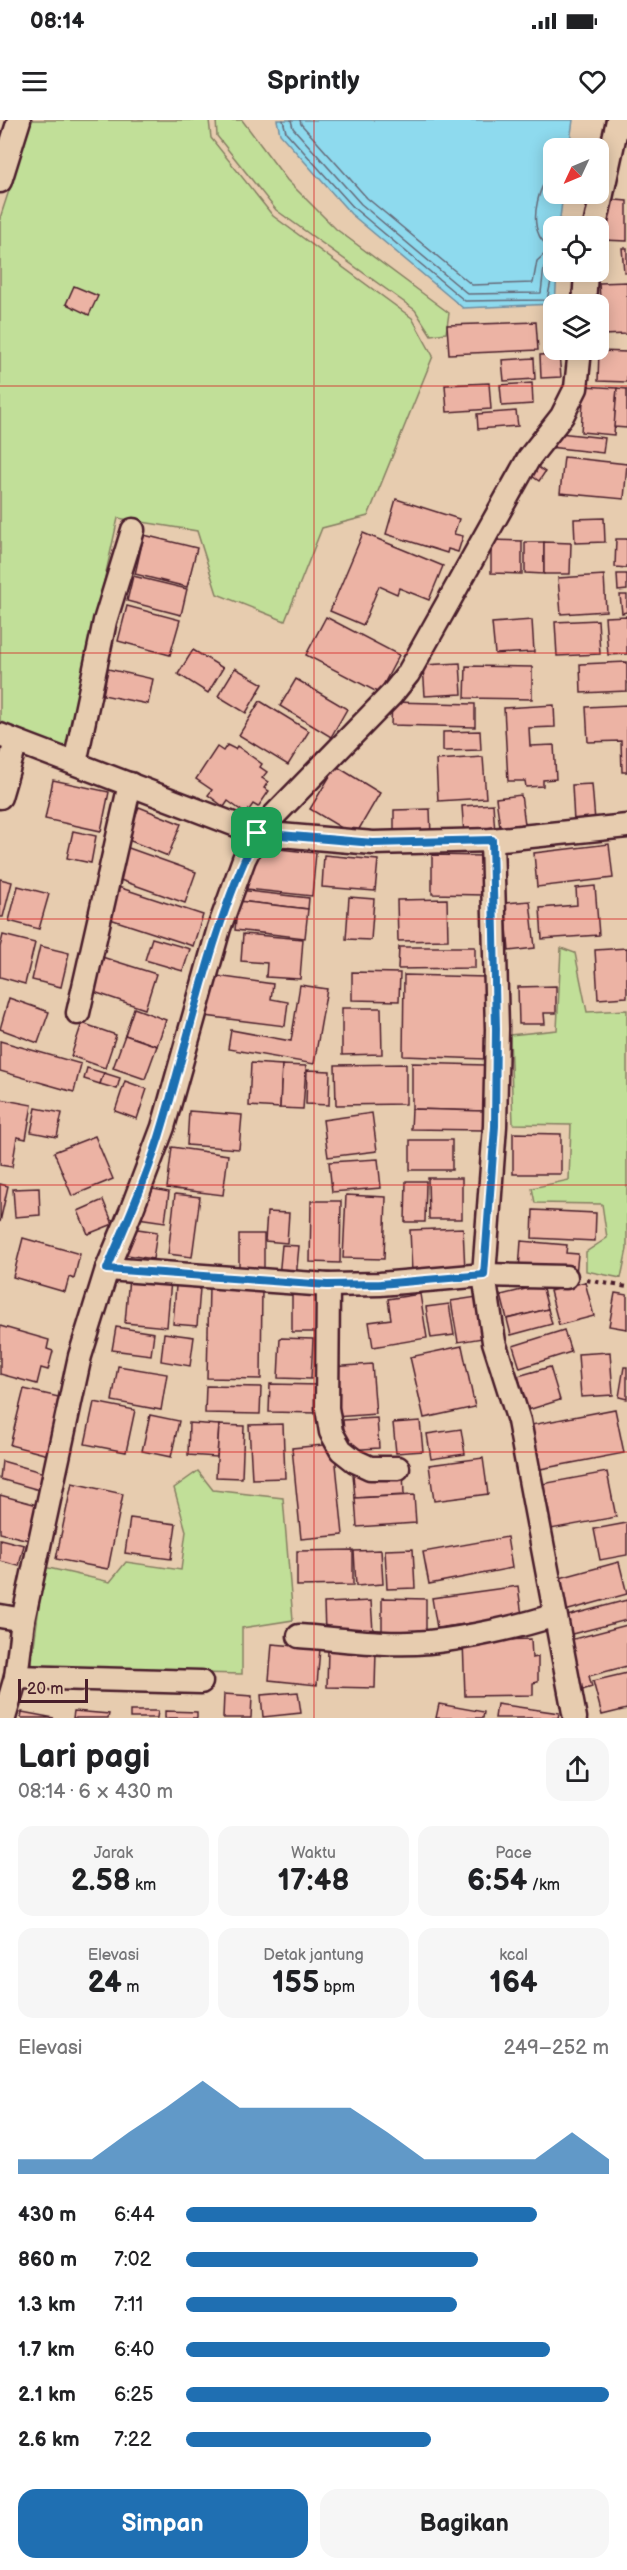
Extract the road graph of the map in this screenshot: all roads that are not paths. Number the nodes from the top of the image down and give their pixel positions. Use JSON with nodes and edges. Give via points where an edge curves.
{"nodes":[{"id":1,"x":19,"y":120,"type":"edge"},
{"id":2,"x":618,"y":120,"type":"edge"},
{"id":3,"x":0,"y":181,"type":"edge"},
{"id":4,"x":597,"y":216,"type":"edge"},
{"id":5,"x":579,"y":360,"type":"edge"},
{"id":6,"x":133,"y":530,"type":"dead end"},
{"id":7,"x":8,"y":739,"type":"edge"},
{"id":8,"x":75,"y":764,"type":"junction"},
{"id":9,"x":130,"y":784,"type":"junction"},
{"id":10,"x":0,"y":797,"type":"edge"},
{"id":11,"x":627,"y":826,"type":"edge"},
{"id":12,"x":257,"y":833,"type":"junction"},
{"id":13,"x":492,"y":840,"type":"junction"},
{"id":14,"x":78,"y":1013,"type":"dead end"},
{"id":15,"x":107,"y":1269,"type":"junction"},
{"id":16,"x":484,"y":1275,"type":"junction"},
{"id":17,"x":566,"y":1277,"type":"road end"},
{"id":18,"x":327,"y":1285,"type":"junction"},
{"id":19,"x":398,"y":1468,"type":"dead end"},
{"id":20,"x":555,"y":1615,"type":"junction"},
{"id":21,"x":0,"y":1616,"type":"edge"},
{"id":22,"x":23,"y":1620,"type":"junction"},
{"id":23,"x":299,"y":1636,"type":"dead end"},
{"id":24,"x":16,"y":1677,"type":"junction"},
{"id":25,"x":201,"y":1682,"type":"dead end"},
{"id":26,"x":4,"y":1718,"type":"edge"},
{"id":27,"x":575,"y":1718,"type":"edge"}],
"edges":[{"from":1,"to":3,"type":"street"},
{"from":2,"to":4,"type":"street"},
{"from":5,"to":12,"type":"street","via":[[576,388],[562,416],[529,458],[408,674]]},
{"from":6,"to":8,"type":"street","via":[[105,621]]},
{"from":7,"to":8,"type":"street"},
{"from":7,"to":10,"type":"street"},
{"from":8,"to":9,"type":"street"},
{"from":9,"to":12,"type":"street"},
{"from":9,"to":14,"type":"street"},
{"from":11,"to":13,"type":"street"},
{"from":12,"to":13,"type":"street","via":[[373,843]]},
{"from":12,"to":15,"type":"street","via":[[219,928],[163,1127]]},
{"from":13,"to":16,"type":"street","via":[[495,1126]]},
{"from":15,"to":18,"type":"street"},
{"from":15,"to":22,"type":"street","via":[[80,1356]]},
{"from":16,"to":17,"type":"street"},
{"from":16,"to":18,"type":"street"},
{"from":16,"to":20,"type":"street","via":[[494,1342],[519,1420]]},
{"from":18,"to":19,"type":"street","via":[[327,1408],[331,1432],[341,1450],[355,1461],[370,1468]]},
{"from":20,"to":23,"type":"street","via":[[429,1642]]},
{"from":20,"to":27,"type":"street"},
{"from":21,"to":22,"type":"street"},
{"from":22,"to":24,"type":"street"},
{"from":24,"to":25,"type":"street"},
{"from":24,"to":26,"type":"street"}]}
